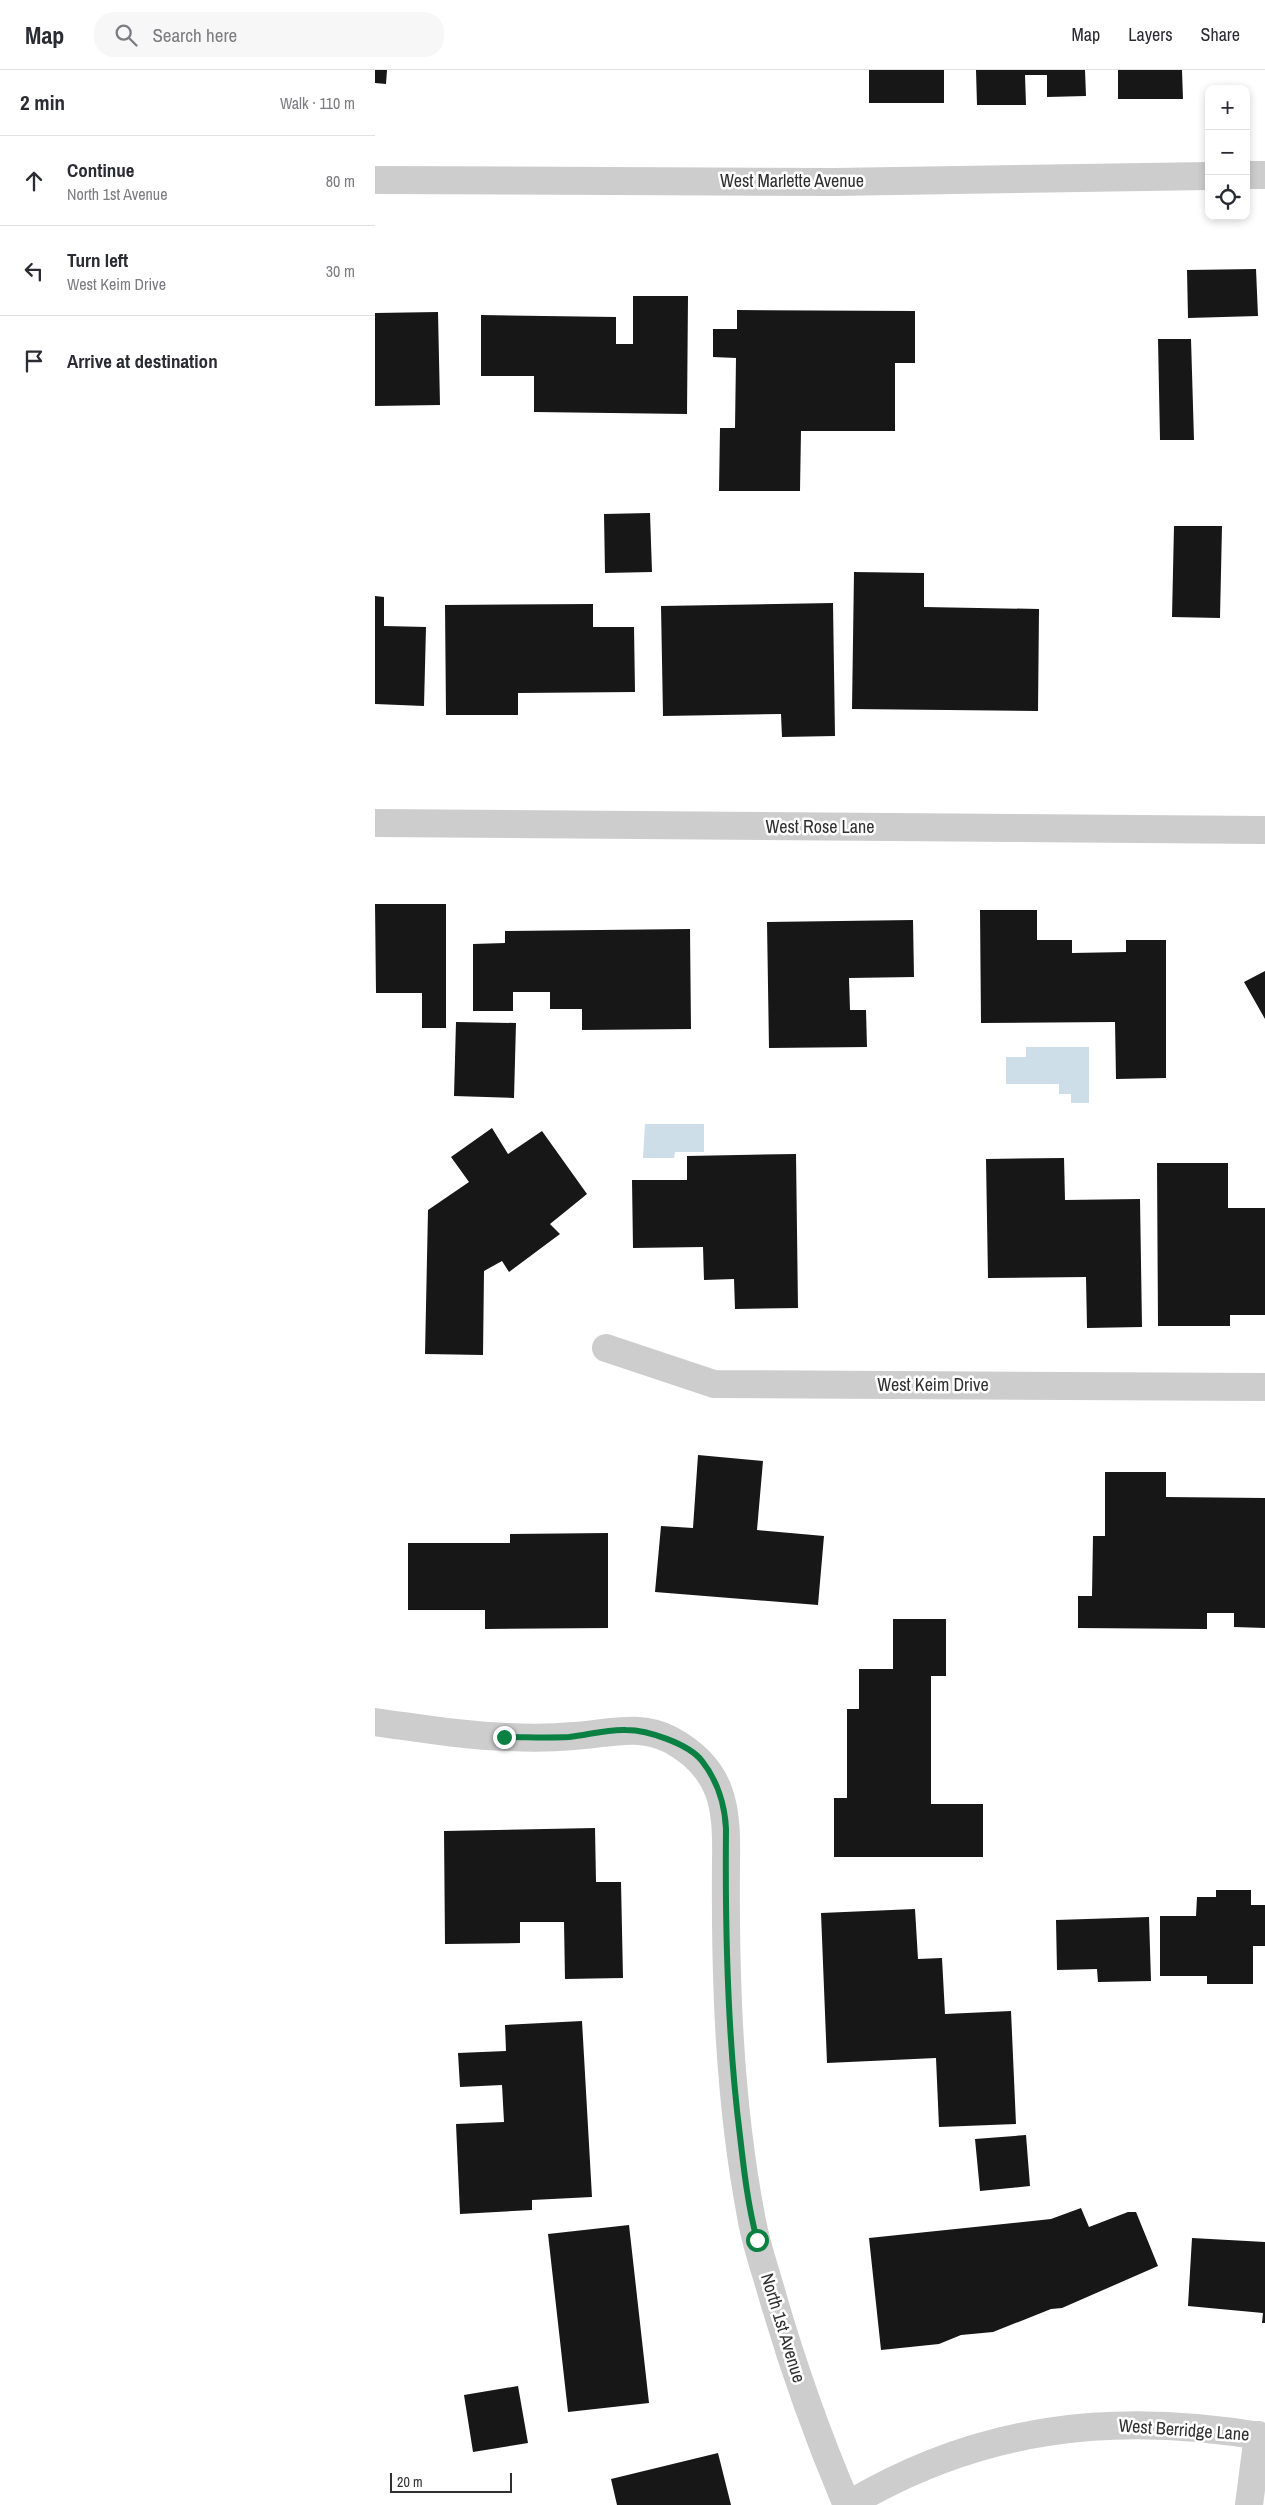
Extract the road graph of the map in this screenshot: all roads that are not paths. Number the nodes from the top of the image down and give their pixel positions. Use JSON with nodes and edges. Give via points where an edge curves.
{"nodes":[{"id":1,"x":1250,"y":175,"type":"edge"},
{"id":2,"x":1265,"y":175,"type":"edge"},
{"id":3,"x":1205,"y":176,"type":"edge"},
{"id":4,"x":375,"y":180,"type":"edge"},
{"id":5,"x":375,"y":824,"type":"edge"},
{"id":6,"x":1265,"y":830,"type":"edge"},
{"id":7,"x":606,"y":1348,"type":"dead end"},
{"id":8,"x":1265,"y":1387,"type":"edge"},
{"id":9,"x":375,"y":1722,"type":"edge"},
{"id":10,"x":1261,"y":2436,"type":"edge"},
{"id":11,"x":847,"y":2505,"type":"edge"},
{"id":12,"x":1249,"y":2505,"type":"edge"}],
"edges":[{"from":1,"to":2,"type":"street"},
{"from":3,"to":4,"type":"street","name":"West Marlette Avenue","via":[[834,182]]},
{"from":5,"to":6,"type":"street","name":"West Rose Lane"},
{"from":7,"to":8,"type":"street","name":"West Keim Drive","via":[[714,1384]]},
{"from":9,"to":11,"type":"street","name":"North 1st Avenue","via":[[504,1737],[567,1737],[636,1730],[670,1740],[702,1760],[721,1796],[726,1820],[729,2017],[751,2218],[803,2394]]},
{"from":10,"to":11,"type":"street","name":"West Berridge Lane","via":[[1138,2424],[1086,2426],[1037,2433],[985,2445],[938,2461],[892,2480]]},
{"from":10,"to":12,"type":"street"}]}
